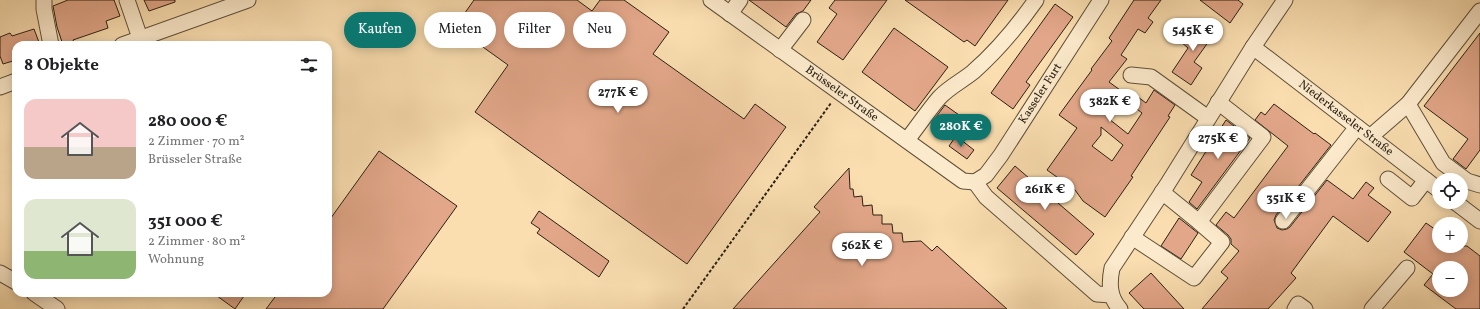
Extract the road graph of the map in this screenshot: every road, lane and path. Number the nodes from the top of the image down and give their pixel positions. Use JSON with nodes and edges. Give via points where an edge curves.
{"nodes":[{"id":1,"x":44,"y":0,"type":"edge"},
{"id":2,"x":127,"y":0,"type":"edge"},
{"id":3,"x":248,"y":0,"type":"edge"},
{"id":4,"x":711,"y":0,"type":"edge"},
{"id":5,"x":740,"y":0,"type":"edge"},
{"id":6,"x":1036,"y":0,"type":"edge"},
{"id":7,"x":1101,"y":0,"type":"edge"},
{"id":8,"x":1286,"y":0,"type":"edge"},
{"id":9,"x":1480,"y":11,"type":"edge"},
{"id":10,"x":730,"y":14,"type":"junction"},
{"id":11,"x":803,"y":20,"type":"dead end"},
{"id":12,"x":140,"y":38,"type":"junction"},
{"id":13,"x":50,"y":41,"type":"edge"},
{"id":14,"x":132,"y":41,"type":"edge"},
{"id":15,"x":1253,"y":47,"type":"junction"},
{"id":16,"x":780,"y":50,"type":"junction"},
{"id":17,"x":1131,"y":75,"type":"dead end"},
{"id":18,"x":12,"y":82,"type":"edge"},
{"id":19,"x":0,"y":87,"type":"edge"},
{"id":20,"x":839,"y":92,"type":"junction"},
{"id":21,"x":1218,"y":102,"type":"junction"},
{"id":22,"x":1408,"y":104,"type":"junction"},
{"id":23,"x":1208,"y":118,"type":"junction"},
{"id":24,"x":1357,"y":127,"type":"junction"},
{"id":25,"x":1370,"y":137,"type":"junction"},
{"id":26,"x":907,"y":140,"type":"junction"},
{"id":27,"x":1388,"y":179,"type":"dead end"},
{"id":28,"x":1426,"y":180,"type":"junction"},
{"id":29,"x":975,"y":182,"type":"junction"},
{"id":30,"x":1432,"y":185,"type":"edge"},
{"id":31,"x":1480,"y":185,"type":"edge"},
{"id":32,"x":1162,"y":192,"type":"junction"},
{"id":33,"x":1464,"y":209,"type":"edge"},
{"id":34,"x":1283,"y":221,"type":"dead end"},
{"id":35,"x":1480,"y":221,"type":"edge"},
{"id":36,"x":1199,"y":222,"type":"junction"},
{"id":37,"x":1132,"y":237,"type":"junction"},
{"id":38,"x":1407,"y":268,"type":"dead end"},
{"id":39,"x":0,"y":273,"type":"edge"},
{"id":40,"x":12,"y":280,"type":"edge"},
{"id":41,"x":1111,"y":295,"type":"junction"},
{"id":42,"x":40,"y":297,"type":"edge"},
{"id":43,"x":57,"y":309,"type":"edge"},
{"id":44,"x":683,"y":309,"type":"edge"},
{"id":45,"x":1120,"y":309,"type":"edge"},
{"id":46,"x":1295,"y":309,"type":"edge"},
{"id":47,"x":1305,"y":309,"type":"edge"},
{"id":48,"x":1372,"y":309,"type":"edge"}],
"edges":[{"from":1,"to":13,"type":"street"},
{"from":2,"to":12,"type":"street"},
{"from":3,"to":12,"type":"street"},
{"from":4,"to":10,"type":"street","name":"Brüsseler Straße"},
{"from":5,"to":10,"type":"street"},
{"from":6,"to":26,"type":"street","via":[[1017,27],[988,59],[940,98]]},
{"from":7,"to":29,"type":"street","name":"Kasseler Furt","via":[[1001,155],[986,175]]},
{"from":8,"to":15,"type":"street"},
{"from":9,"to":22,"type":"street"},
{"from":10,"to":16,"type":"street","name":"Brüsseler Straße"},
{"from":11,"to":16,"type":"street"},
{"from":12,"to":14,"type":"street"},
{"from":15,"to":21,"type":"street"},
{"from":15,"to":24,"type":"street","name":"Niederkasseler Straße"},
{"from":16,"to":20,"type":"street","name":"Brüsseler Straße"},
{"from":17,"to":23,"type":"street","via":[[1151,77]]},
{"from":18,"to":19,"type":"street"},
{"from":20,"to":26,"type":"street","name":"Brüsseler Straße"},
{"from":20,"to":44,"type":"path"},
{"from":21,"to":23,"type":"street"},
{"from":21,"to":36,"type":"street","via":[[1263,137]]},
{"from":22,"to":25,"type":"street"},
{"from":22,"to":31,"type":"street","via":[[1444,163],[1467,181]]},
{"from":23,"to":32,"type":"street"},
{"from":24,"to":25,"type":"street","name":"Niederkasseler Straße"},
{"from":24,"to":34,"type":"street"},
{"from":25,"to":28,"type":"street","name":"Niederkasseler Straße"},
{"from":26,"to":29,"type":"street","name":"Brüsseler Straße","via":[[963,181]]},
{"from":27,"to":28,"type":"street","via":[[1412,198]]},
{"from":28,"to":30,"type":"street","name":"Niederkasseler Straße"},
{"from":29,"to":41,"type":"street","via":[[986,197],[1092,290],[1097,294]]},
{"from":32,"to":36,"type":"street"},
{"from":32,"to":37,"type":"street"},
{"from":33,"to":35,"type":"street"},
{"from":36,"to":37,"type":"street","via":[[1222,242],[1194,278]]},
{"from":37,"to":41,"type":"street","via":[[1112,268]]},
{"from":38,"to":48,"type":"street"},
{"from":39,"to":40,"type":"street"},
{"from":41,"to":45,"type":"street"},
{"from":42,"to":43,"type":"street"},
{"from":46,"to":47,"type":"street","via":[[1298,304]]}]}
